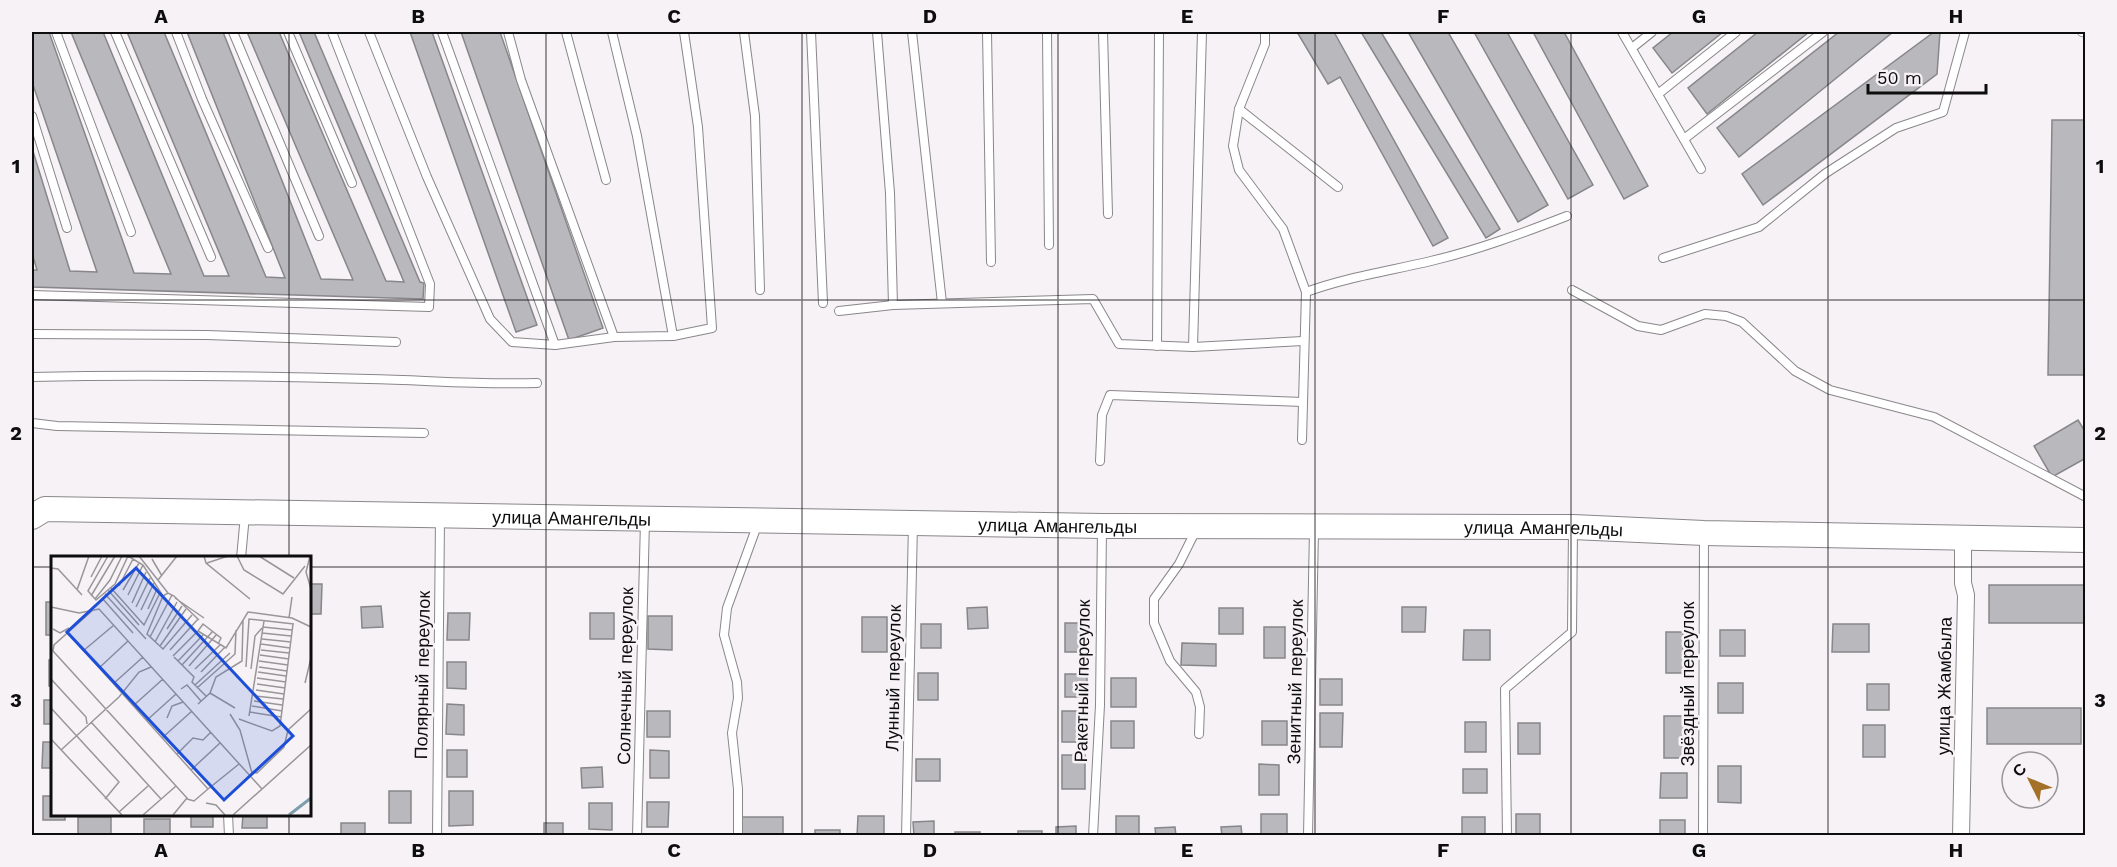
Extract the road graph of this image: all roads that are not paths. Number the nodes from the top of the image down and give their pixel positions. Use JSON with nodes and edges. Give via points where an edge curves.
{"nodes":[{"id":1,"x":56,"y":32,"type":"edge"},
{"id":2,"x":115,"y":32,"type":"edge"},
{"id":3,"x":176,"y":32,"type":"edge"},
{"id":4,"x":233,"y":32,"type":"edge"},
{"id":5,"x":288,"y":32,"type":"edge"},
{"id":6,"x":332,"y":32,"type":"edge"},
{"id":7,"x":369,"y":32,"type":"edge"},
{"id":8,"x":442,"y":32,"type":"edge"},
{"id":9,"x":508,"y":32,"type":"edge"},
{"id":10,"x":566,"y":32,"type":"edge"},
{"id":11,"x":612,"y":32,"type":"edge"},
{"id":12,"x":684,"y":32,"type":"edge"},
{"id":13,"x":744,"y":32,"type":"edge"},
{"id":14,"x":811,"y":32,"type":"edge"},
{"id":15,"x":877,"y":32,"type":"edge"},
{"id":16,"x":912,"y":32,"type":"edge"},
{"id":17,"x":987,"y":32,"type":"edge"},
{"id":18,"x":1047,"y":32,"type":"edge"},
{"id":19,"x":1103,"y":32,"type":"edge"},
{"id":20,"x":1159,"y":32,"type":"edge"},
{"id":21,"x":1202,"y":32,"type":"edge"},
{"id":22,"x":1265,"y":32,"type":"edge"},
{"id":23,"x":1623,"y":32,"type":"edge"},
{"id":24,"x":1652,"y":32,"type":"edge"},
{"id":25,"x":1736,"y":32,"type":"edge"},
{"id":26,"x":1823,"y":32,"type":"edge"},
{"id":27,"x":1965,"y":32,"type":"edge"},
{"id":28,"x":1632,"y":48,"type":"junction"},
{"id":29,"x":1658,"y":94,"type":"junction"},
{"id":30,"x":1239,"y":109,"type":"junction"},
{"id":31,"x":32,"y":116,"type":"edge"},
{"id":32,"x":1684,"y":139,"type":"junction"},
{"id":33,"x":1701,"y":170,"type":"dead end"},
{"id":34,"x":606,"y":180,"type":"dead end"},
{"id":35,"x":352,"y":183,"type":"dead end"},
{"id":36,"x":1338,"y":187,"type":"dead end"},
{"id":37,"x":1108,"y":214,"type":"dead end"},
{"id":38,"x":1567,"y":216,"type":"dead end"},
{"id":39,"x":67,"y":228,"type":"dead end"},
{"id":40,"x":131,"y":232,"type":"dead end"},
{"id":41,"x":319,"y":236,"type":"dead end"},
{"id":42,"x":1049,"y":245,"type":"dead end"},
{"id":43,"x":267,"y":248,"type":"dead end"},
{"id":44,"x":212,"y":257,"type":"dead end"},
{"id":45,"x":1663,"y":258,"type":"dead end"},
{"id":46,"x":991,"y":261,"type":"dead end"},
{"id":47,"x":760,"y":290,"type":"dead end"},
{"id":48,"x":1572,"y":290,"type":"dead end"},
{"id":49,"x":1306,"y":292,"type":"junction"},
{"id":50,"x":32,"y":295,"type":"edge"},
{"id":51,"x":823,"y":303,"type":"dead end"},
{"id":52,"x":942,"y":303,"type":"junction"},
{"id":53,"x":893,"y":305,"type":"junction"},
{"id":54,"x":839,"y":311,"type":"dead end"},
{"id":55,"x":32,"y":334,"type":"edge"},
{"id":56,"x":673,"y":336,"type":"junction"},
{"id":57,"x":614,"y":337,"type":"junction"},
{"id":58,"x":1303,"y":341,"type":"junction"},
{"id":59,"x":396,"y":342,"type":"dead end"},
{"id":60,"x":555,"y":345,"type":"junction"},
{"id":61,"x":1157,"y":346,"type":"junction"},
{"id":62,"x":1193,"y":347,"type":"junction"},
{"id":63,"x":32,"y":377,"type":"edge"},
{"id":64,"x":537,"y":383,"type":"dead end"},
{"id":65,"x":1303,"y":402,"type":"junction"},
{"id":66,"x":32,"y":423,"type":"edge"},
{"id":67,"x":424,"y":433,"type":"dead end"},
{"id":68,"x":1302,"y":440,"type":"dead end"},
{"id":69,"x":1100,"y":461,"type":"dead end"},
{"id":70,"x":2085,"y":497,"type":"edge"},
{"id":71,"x":245,"y":512,"type":"junction"},
{"id":72,"x":440,"y":515,"type":"junction"},
{"id":73,"x":32,"y":517,"type":"edge"},
{"id":74,"x":645,"y":518,"type":"junction"},
{"id":75,"x":759,"y":520,"type":"junction"},
{"id":76,"x":913,"y":522,"type":"junction"},
{"id":77,"x":1102,"y":526,"type":"junction"},
{"id":78,"x":1197,"y":527,"type":"junction"},
{"id":79,"x":1573,"y":527,"type":"junction"},
{"id":80,"x":1314,"y":528,"type":"junction"},
{"id":81,"x":1704,"y":534,"type":"junction"},
{"id":82,"x":1963,"y":538,"type":"junction"},
{"id":83,"x":2085,"y":540,"type":"edge"},
{"id":84,"x":241,"y":556,"type":"edge"},
{"id":85,"x":1199,"y":734,"type":"dead end"},
{"id":86,"x":228,"y":816,"type":"edge"},
{"id":87,"x":229,"y":836,"type":"edge"},
{"id":88,"x":437,"y":836,"type":"edge"},
{"id":89,"x":637,"y":836,"type":"edge"},
{"id":90,"x":738,"y":836,"type":"edge"},
{"id":91,"x":906,"y":836,"type":"edge"},
{"id":92,"x":1093,"y":836,"type":"edge"},
{"id":93,"x":1308,"y":836,"type":"edge"},
{"id":94,"x":1507,"y":836,"type":"edge"},
{"id":95,"x":1702,"y":836,"type":"edge"},
{"id":96,"x":1961,"y":836,"type":"edge"}],
"edges":[{"from":1,"to":40,"type":"lane"},
{"from":2,"to":44,"type":"lane"},
{"from":3,"to":43,"type":"lane"},
{"from":4,"to":41,"type":"lane"},
{"from":5,"to":35,"type":"lane"},
{"from":6,"to":50,"type":"lane","via":[[430,284],[429,308]]},
{"from":7,"to":60,"type":"lane","via":[[490,319],[512,342]]},
{"from":8,"to":60,"type":"lane"},
{"from":9,"to":57,"type":"lane","via":[[521,80]]},
{"from":10,"to":34,"type":"lane"},
{"from":11,"to":56,"type":"lane","via":[[637,136]]},
{"from":12,"to":56,"type":"lane","via":[[698,127],[712,328]]},
{"from":13,"to":47,"type":"lane","via":[[755,116]]},
{"from":14,"to":51,"type":"lane"},
{"from":15,"to":53,"type":"lane","via":[[890,193]]},
{"from":16,"to":52,"type":"lane"},
{"from":17,"to":46,"type":"lane"},
{"from":18,"to":42,"type":"lane"},
{"from":19,"to":37,"type":"lane"},
{"from":20,"to":61,"type":"lane"},
{"from":21,"to":62,"type":"lane"},
{"from":22,"to":30,"type":"lane","via":[[1265,44]]},
{"from":23,"to":28,"type":"lane"},
{"from":24,"to":28,"type":"lane"},
{"from":25,"to":29,"type":"lane"},
{"from":26,"to":32,"type":"lane"},
{"from":27,"to":45,"type":"lane","via":[[1942,112],[1896,128],[1826,173],[1759,227]]},
{"from":28,"to":29,"type":"lane"},
{"from":29,"to":32,"type":"lane"},
{"from":30,"to":36,"type":"lane"},
{"from":30,"to":49,"type":"lane","via":[[1233,146],[1239,170],[1283,229]]},
{"from":31,"to":39,"type":"lane"},
{"from":32,"to":33,"type":"lane"},
{"from":38,"to":49,"type":"lane","via":[[1451,256],[1339,280]]},
{"from":48,"to":70,"type":"lane","via":[[1638,326],[1661,330],[1705,314],[1742,322],[1795,370],[1830,390],[1934,417]]},
{"from":49,"to":58,"type":"lane"},
{"from":52,"to":53,"type":"lane"},
{"from":52,"to":61,"type":"lane","via":[[1094,299],[1119,344]]},
{"from":53,"to":54,"type":"lane"},
{"from":55,"to":59,"type":"lane"},
{"from":56,"to":57,"type":"lane"},
{"from":57,"to":60,"type":"lane"},
{"from":58,"to":62,"type":"lane"},
{"from":58,"to":65,"type":"lane"},
{"from":61,"to":62,"type":"lane"},
{"from":63,"to":64,"type":"lane","via":[[166,374]]},
{"from":65,"to":68,"type":"lane"},
{"from":65,"to":69,"type":"lane","via":[[1110,395],[1102,415]]},
{"from":66,"to":67,"type":"lane"},
{"from":71,"to":72,"type":"street","name":"улица Амангельды"},
{"from":71,"to":73,"type":"street","name":"улица Амангельды","via":[[45,509]]},
{"from":71,"to":84,"type":"lane"},
{"from":72,"to":74,"type":"street","name":"улица Амангельды"},
{"from":72,"to":88,"type":"lane","name":"Полярный переулок"},
{"from":74,"to":75,"type":"street","name":"улица Амангельды"},
{"from":74,"to":89,"type":"lane","name":"Солнечный переулок"},
{"from":75,"to":76,"type":"street","name":"улица Амангельды"},
{"from":75,"to":90,"type":"lane","via":[[726,608],[724,635],[737,682],[732,733]]},
{"from":76,"to":77,"type":"street","name":"улица Амангельды"},
{"from":76,"to":91,"type":"lane","name":"Лунный переулок"},
{"from":77,"to":78,"type":"street","name":"улица Амангельды"},
{"from":77,"to":92,"type":"lane","name":"Ракетный переулок","via":[[1100,705]]},
{"from":78,"to":80,"type":"street","name":"улица Амангельды"},
{"from":78,"to":85,"type":"lane","via":[[1179,564],[1154,599],[1154,611],[1156,631],[1167,654],[1196,692]]},
{"from":79,"to":80,"type":"street","name":"улица Амангельды"},
{"from":79,"to":81,"type":"street","name":"улица Амангельды"},
{"from":79,"to":94,"type":"lane","via":[[1572,632],[1505,689]]},
{"from":80,"to":93,"type":"lane","name":"Зенитный переулок"},
{"from":81,"to":82,"type":"street","name":"улица Амангельды"},
{"from":81,"to":95,"type":"lane","name":"Звёздный переулок"},
{"from":82,"to":83,"type":"street","name":"улица Амангельды"},
{"from":82,"to":96,"type":"street","name":"улица Жамбыла","via":[[1966,595]]},
{"from":86,"to":87,"type":"lane"}]}
